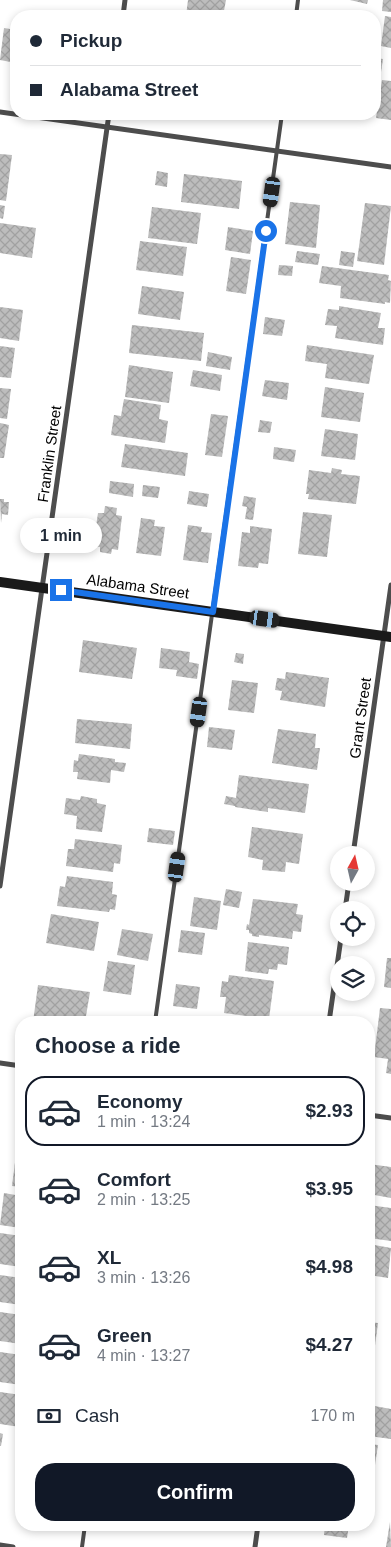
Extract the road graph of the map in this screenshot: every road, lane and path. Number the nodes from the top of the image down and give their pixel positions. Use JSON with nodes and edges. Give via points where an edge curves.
{"nodes":[{"id":1,"x":58,"y":120,"type":"edge"},
{"id":2,"x":109,"y":120,"type":"edge"},
{"id":3,"x":281,"y":120,"type":"edge"},
{"id":4,"x":108,"y":127,"type":"junction"},
{"id":5,"x":277,"y":151,"type":"junction"},
{"id":6,"x":391,"y":167,"type":"edge"},
{"id":7,"x":0,"y":582,"type":"edge"},
{"id":8,"x":391,"y":586,"type":"edge"},
{"id":9,"x":42,"y":588,"type":"junction"},
{"id":10,"x":213,"y":612,"type":"junction"},
{"id":11,"x":387,"y":636,"type":"edge"},
{"id":12,"x":354,"y":846,"type":"edge"},
{"id":13,"x":0,"y":886,"type":"edge"},
{"id":14,"x":340,"y":946,"type":"edge"},
{"id":15,"x":156,"y":1016,"type":"edge"},
{"id":16,"x":330,"y":1016,"type":"edge"},
{"id":17,"x":0,"y":1063,"type":"edge"},
{"id":18,"x":15,"y":1065,"type":"edge"},
{"id":19,"x":375,"y":1116,"type":"edge"},
{"id":20,"x":391,"y":1118,"type":"edge"},
{"id":21,"x":84,"y":1531,"type":"edge"},
{"id":22,"x":257,"y":1531,"type":"edge"},
{"id":23,"x":0,"y":1545,"type":"edge"},
{"id":24,"x":13,"y":1547,"type":"edge"},
{"id":25,"x":82,"y":1547,"type":"edge"},
{"id":26,"x":255,"y":1547,"type":"edge"}],
"edges":[{"from":1,"to":4,"type":"street"},
{"from":2,"to":4,"type":"street","name":"Franklin Street"},
{"from":3,"to":5,"type":"lane"},
{"from":4,"to":5,"type":"street"},
{"from":4,"to":9,"type":"street","name":"Franklin Street"},
{"from":5,"to":6,"type":"street"},
{"from":5,"to":10,"type":"lane"},
{"from":7,"to":9,"type":"main road","name":"Alabama Street"},
{"from":8,"to":11,"type":"street","name":"Grant Street"},
{"from":9,"to":10,"type":"main road","name":"Alabama Street"},
{"from":9,"to":13,"type":"street","name":"Franklin Street"},
{"from":10,"to":11,"type":"main road","name":"Alabama Street"},
{"from":10,"to":15,"type":"lane"},
{"from":11,"to":12,"type":"street","name":"Grant Street"},
{"from":14,"to":16,"type":"street"},
{"from":17,"to":18,"type":"street"},
{"from":19,"to":20,"type":"street"},
{"from":21,"to":25,"type":"lane"},
{"from":22,"to":26,"type":"street"},
{"from":23,"to":24,"type":"street"}]}
